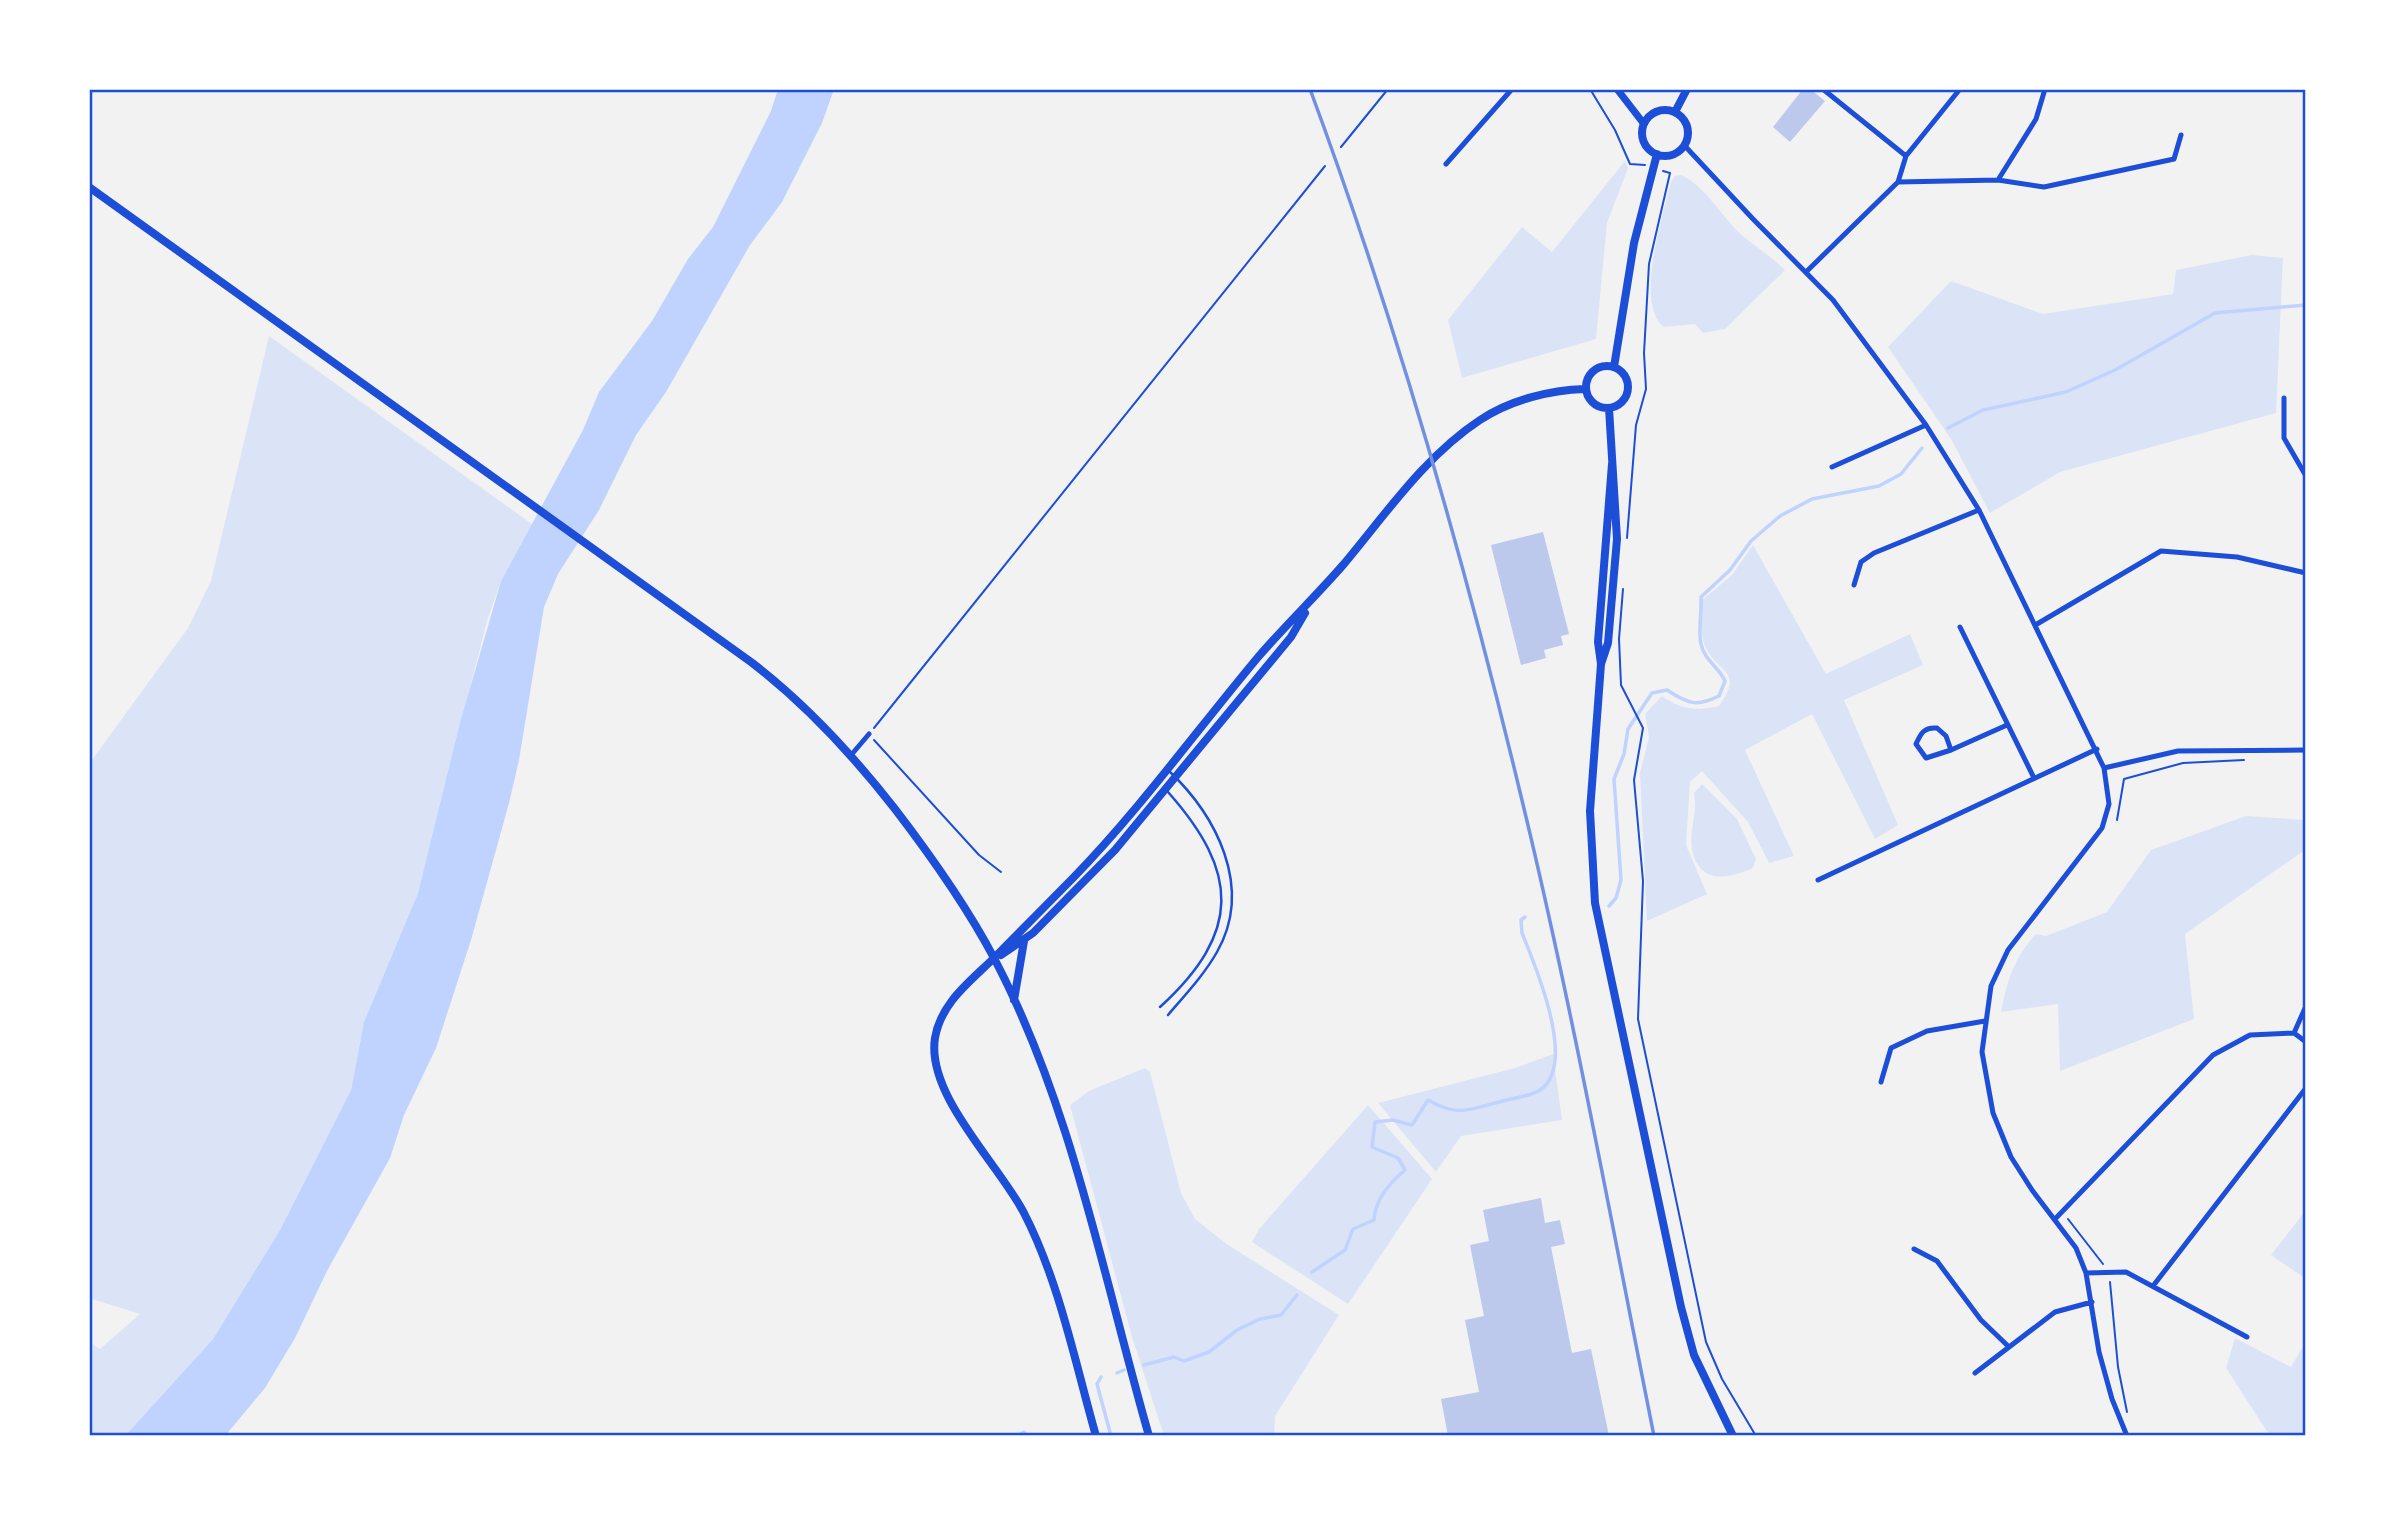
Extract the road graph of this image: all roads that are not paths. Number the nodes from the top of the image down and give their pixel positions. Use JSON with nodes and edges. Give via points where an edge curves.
{"nodes":[{"id":1,"x":1512,"y":89,"type":"edge"},
{"id":2,"x":1617,"y":89,"type":"edge"},
{"id":3,"x":1687,"y":89,"type":"edge"},
{"id":4,"x":1960,"y":89,"type":"edge"},
{"id":5,"x":2045,"y":89,"type":"edge"},
{"id":6,"x":1824,"y":90,"type":"edge"},
{"id":7,"x":1675,"y":112,"type":"junction"},
{"id":8,"x":1644,"y":124,"type":"junction"},
{"id":9,"x":2181,"y":135,"type":"dead end"},
{"id":10,"x":1684,"y":145,"type":"junction"},
{"id":11,"x":1657,"y":154,"type":"junction"},
{"id":12,"x":1906,"y":156,"type":"junction"},
{"id":13,"x":1446,"y":164,"type":"dead end"},
{"id":14,"x":1998,"y":180,"type":"junction"},
{"id":15,"x":1899,"y":182,"type":"junction"},
{"id":16,"x":89,"y":187,"type":"edge"},
{"id":17,"x":1806,"y":271,"type":"junction"},
{"id":18,"x":1614,"y":367,"type":"junction"},
{"id":19,"x":1585,"y":389,"type":"junction"},
{"id":20,"x":2284,"y":398,"type":"dead end"},
{"id":21,"x":1609,"y":408,"type":"junction"},
{"id":22,"x":1926,"y":425,"type":"junction"},
{"id":23,"x":1832,"y":467,"type":"dead end"},
{"id":24,"x":2305,"y":472,"type":"edge"},
{"id":25,"x":1979,"y":510,"type":"junction"},
{"id":26,"x":2306,"y":573,"type":"edge"},
{"id":27,"x":1854,"y":584,"type":"dead end"},
{"id":28,"x":1310,"y":604,"type":"junction"},
{"id":29,"x":2037,"y":624,"type":"junction"},
{"id":30,"x":1960,"y":627,"type":"dead end"},
{"id":31,"x":2007,"y":724,"type":"junction"},
{"id":32,"x":869,"y":734,"type":"road end"},
{"id":33,"x":2097,"y":749,"type":"junction"},
{"id":34,"x":1951,"y":750,"type":"junction"},
{"id":35,"x":2306,"y":750,"type":"edge"},
{"id":36,"x":852,"y":754,"type":"junction"},
{"id":37,"x":2104,"y":768,"type":"junction"},
{"id":38,"x":1168,"y":770,"type":"junction"},
{"id":39,"x":1176,"y":778,"type":"junction"},
{"id":40,"x":2034,"y":778,"type":"junction"},
{"id":41,"x":1157,"y":783,"type":"junction"},
{"id":42,"x":1166,"y":790,"type":"junction"},
{"id":43,"x":1818,"y":880,"type":"dead end"},
{"id":44,"x":1024,"y":941,"type":"junction"},
{"id":45,"x":994,"y":959,"type":"junction"},
{"id":46,"x":1014,"y":1000,"type":"junction"},
{"id":47,"x":2306,"y":1006,"type":"edge"},
{"id":48,"x":1160,"y":1007,"type":"dead end"},
{"id":49,"x":1168,"y":1015,"type":"dead end"},
{"id":50,"x":1985,"y":1021,"type":"junction"},
{"id":51,"x":2294,"y":1033,"type":"junction"},
{"id":52,"x":2306,"y":1042,"type":"edge"},
{"id":53,"x":1881,"y":1082,"type":"dead end"},
{"id":54,"x":2306,"y":1088,"type":"edge"},
{"id":55,"x":2056,"y":1218,"type":"junction"},
{"id":56,"x":1914,"y":1250,"type":"dead end"},
{"id":57,"x":2086,"y":1273,"type":"junction"},
{"id":58,"x":2153,"y":1286,"type":"junction"},
{"id":59,"x":2092,"y":1302,"type":"junction"},
{"id":60,"x":2247,"y":1337,"type":"dead end"},
{"id":61,"x":2009,"y":1347,"type":"junction"},
{"id":62,"x":1975,"y":1373,"type":"dead end"},
{"id":63,"x":1096,"y":1436,"type":"edge"},
{"id":64,"x":1149,"y":1436,"type":"edge"},
{"id":65,"x":1733,"y":1436,"type":"edge"},
{"id":66,"x":2127,"y":1436,"type":"edge"}],
"edges":[{"from":1,"to":13,"type":"street"},
{"from":2,"to":8,"type":"street"},
{"from":3,"to":7,"type":"main road"},
{"from":4,"to":12,"type":"street"},
{"from":5,"to":14,"type":"street","via":[[2036,119]]},
{"from":6,"to":12,"type":"street"},
{"from":7,"to":8,"type":"main road","via":[[1656,111]]},
{"from":7,"to":10,"type":"main road","via":[[1686,125]]},
{"from":8,"to":11,"type":"main road","via":[[1644,141]]},
{"from":9,"to":14,"type":"street","via":[[2174,159],[2044,187]]},
{"from":10,"to":11,"type":"main road","via":[[1673,154]]},
{"from":10,"to":17,"type":"street"},
{"from":11,"to":18,"type":"main road","via":[[1634,243]]},
{"from":12,"to":15,"type":"street"},
{"from":14,"to":15,"type":"street"},
{"from":15,"to":17,"type":"street"},
{"from":16,"to":36,"type":"main road","via":[[751,662],[785,688]]},
{"from":17,"to":22,"type":"street","via":[[1871,348]]},
{"from":18,"to":19,"type":"main road","via":[[1594,370]]},
{"from":18,"to":21,"type":"main road","via":[[1625,376],[1628,389],[1622,402]]},
{"from":19,"to":21,"type":"main road","via":[[1596,406]]},
{"from":19,"to":28,"type":"main road","via":[[1529,398],[1480,420],[1434,458]]},
{"from":20,"to":24,"type":"street","via":[[2284,438]]},
{"from":21,"to":65,"type":"main road","via":[[1617,539],[1608,643],[1601,664],[1590,811],[1595,903],[1681,1307],[1694,1355]]},
{"from":22,"to":23,"type":"street"},
{"from":22,"to":25,"type":"street"},
{"from":25,"to":27,"type":"street","via":[[1874,553],[1861,562]]},
{"from":25,"to":29,"type":"street"},
{"from":26,"to":29,"type":"street","via":[[2237,557],[2161,551]]},
{"from":28,"to":38,"type":"main road","via":[[1259,657]]},
{"from":28,"to":39,"type":"main road","via":[[1291,638]]},
{"from":29,"to":33,"type":"street"},
{"from":30,"to":31,"type":"street"},
{"from":31,"to":34,"type":"street"},
{"from":31,"to":40,"type":"street"},
{"from":32,"to":36,"type":"street"},
{"from":33,"to":37,"type":"street"},
{"from":33,"to":40,"type":"street"},
{"from":34,"to":34,"type":"street","via":[[1937,728],[1920,733],[1916,744],[1926,758]]},
{"from":35,"to":37,"type":"street","via":[[2178,751]]},
{"from":36,"to":45,"type":"main road","via":[[957,895]]},
{"from":37,"to":50,"type":"street","via":[[2109,804],[2102,828],[2008,950],[1991,986]]},
{"from":38,"to":39,"type":"lane"},
{"from":38,"to":41,"type":"main road"},
{"from":39,"to":42,"type":"main road"},
{"from":39,"to":49,"type":"lane","via":[[1212,821],[1226,854],[1231,893],[1229,921],[1217,953]]},
{"from":40,"to":43,"type":"street"},
{"from":41,"to":42,"type":"lane"},
{"from":41,"to":45,"type":"main road"},
{"from":42,"to":44,"type":"main road","via":[[1115,850]]},
{"from":42,"to":48,"type":"lane","via":[[1209,846],[1220,877],[1221,910],[1206,955]]},
{"from":44,"to":45,"type":"main road"},
{"from":44,"to":46,"type":"main road"},
{"from":45,"to":46,"type":"main road"},
{"from":45,"to":63,"type":"main road","via":[[963,986],[943,1014],[934,1040],[937,1077],[1023,1211],[1039,1246]]},
{"from":46,"to":64,"type":"main road","via":[[1071,1153]]},
{"from":47,"to":51,"type":"street"},
{"from":50,"to":53,"type":"street","via":[[1927,1031],[1891,1048]]},
{"from":50,"to":55,"type":"street","via":[[1982,1052],[1993,1113],[2018,1168]]},
{"from":51,"to":52,"type":"street"},
{"from":51,"to":55,"type":"street","via":[[2250,1035],[2213,1055]]},
{"from":54,"to":58,"type":"street"},
{"from":55,"to":57,"type":"street"},
{"from":56,"to":61,"type":"street","via":[[1937,1261],[1981,1320]]},
{"from":57,"to":58,"type":"street","via":[[2126,1272]]},
{"from":57,"to":59,"type":"street"},
{"from":58,"to":60,"type":"street"},
{"from":59,"to":61,"type":"street","via":[[2055,1312]]},
{"from":59,"to":66,"type":"street","via":[[2102,1364]]},
{"from":61,"to":62,"type":"street"}]}
